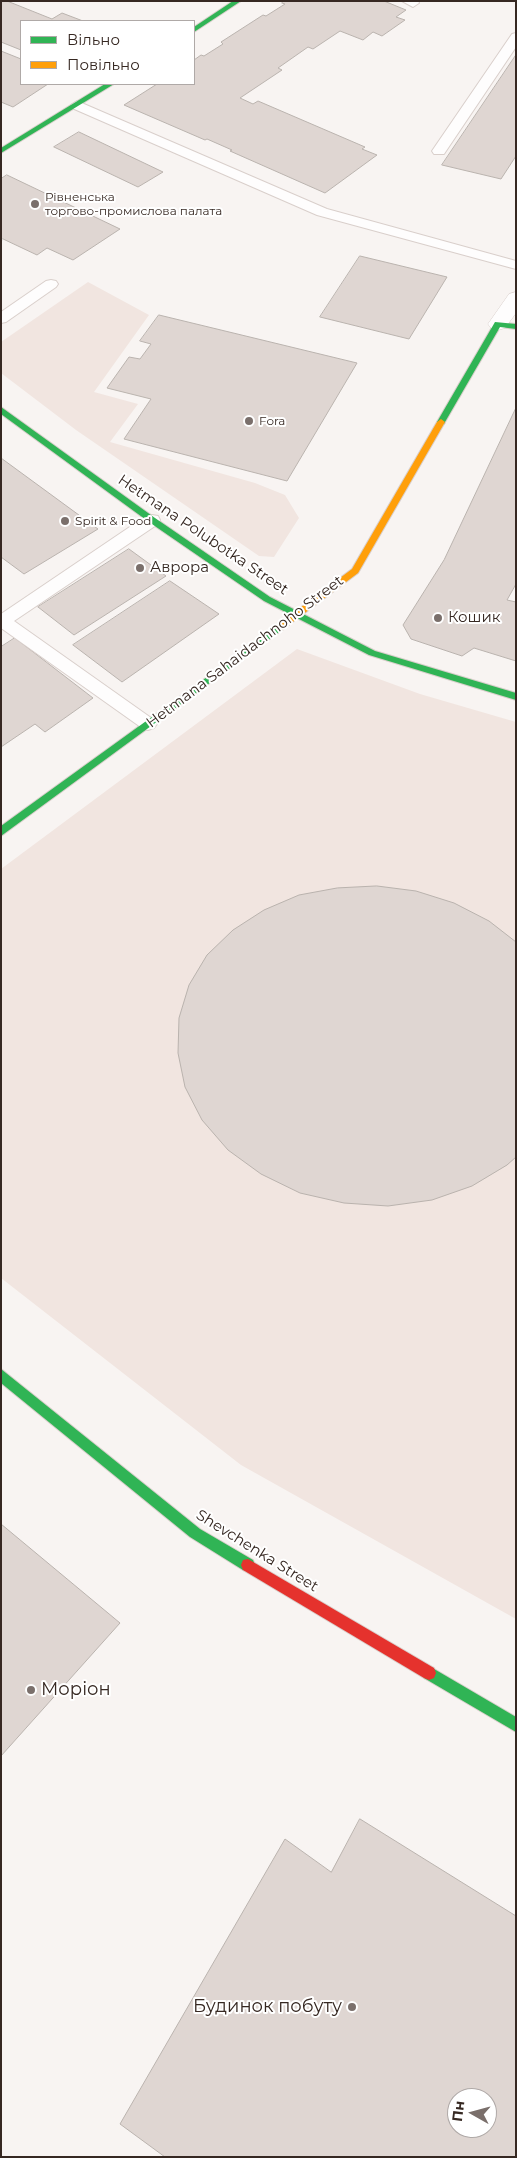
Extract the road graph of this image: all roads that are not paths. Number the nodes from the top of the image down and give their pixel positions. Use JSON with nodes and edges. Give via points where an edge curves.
{"nodes":[{"id":1,"x":238,"y":1,"type":"edge"},
{"id":2,"x":195,"y":29,"type":"edge"},
{"id":3,"x":516,"y":37,"type":"edge"},
{"id":4,"x":108,"y":85,"type":"edge"},
{"id":5,"x":77,"y":105,"type":"junction"},
{"id":6,"x":1,"y":151,"type":"edge"},
{"id":7,"x":439,"y":151,"type":"dead end"},
{"id":8,"x":516,"y":265,"type":"edge"},
{"id":9,"x":51,"y":284,"type":"dead end"},
{"id":10,"x":516,"y":298,"type":"edge"},
{"id":11,"x":1,"y":318,"type":"edge"},
{"id":12,"x":507,"y":325,"type":"edge"},
{"id":13,"x":1,"y":410,"type":"edge"},
{"id":14,"x":152,"y":520,"type":"junction"},
{"id":15,"x":297,"y":616,"type":"junction"},
{"id":16,"x":2,"y":620,"type":"edge"},
{"id":17,"x":516,"y":698,"type":"edge"},
{"id":18,"x":148,"y":724,"type":"junction"},
{"id":19,"x":1,"y":832,"type":"edge"},
{"id":20,"x":1,"y":1376,"type":"edge"},
{"id":21,"x":516,"y":1725,"type":"edge"}],
"edges":[{"from":1,"to":2,"type":"street"},
{"from":3,"to":7,"type":"lane"},
{"from":4,"to":5,"type":"street"},
{"from":5,"to":6,"type":"street"},
{"from":5,"to":8,"type":"lane","via":[[322,212]]},
{"from":9,"to":11,"type":"lane"},
{"from":10,"to":12,"type":"street","name":"Hetmana Sahaidachnoho Street"},
{"from":12,"to":15,"type":"street","name":"Hetmana Sahaidachnoho Street","via":[[355,571]]},
{"from":13,"to":14,"type":"street","name":"Hetmana Polubotka Street"},
{"from":14,"to":15,"type":"street","name":"Hetmana Polubotka Street"},
{"from":14,"to":16,"type":"lane"},
{"from":15,"to":17,"type":"street","name":"Hetmana Polubotka Street","via":[[372,653]]},
{"from":15,"to":18,"type":"street","name":"Hetmana Sahaidachnoho Street"},
{"from":16,"to":18,"type":"lane"},
{"from":18,"to":19,"type":"street","name":"Hetmana Sahaidachnoho Street"},
{"from":20,"to":21,"type":"street","name":"Shevchenka Street","via":[[195,1533]]}]}
